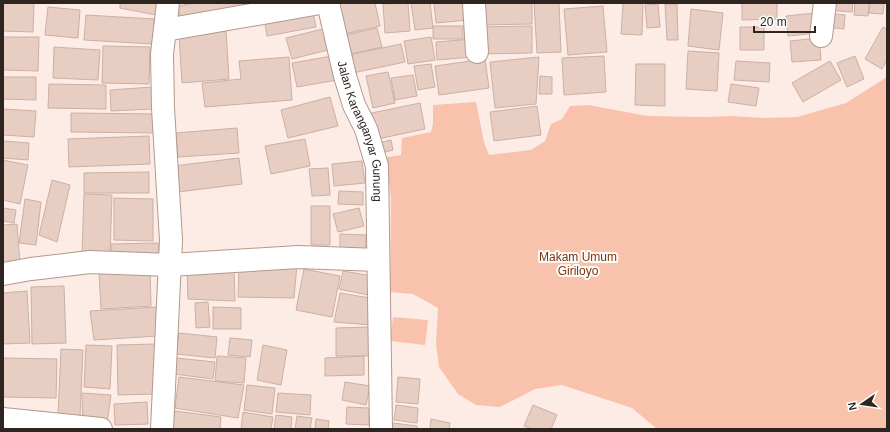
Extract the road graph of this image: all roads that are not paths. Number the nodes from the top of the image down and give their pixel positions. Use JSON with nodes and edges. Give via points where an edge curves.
{"nodes":[{"id":1,"x":168,"y":3,"type":"edge"},
{"id":2,"x":320,"y":3,"type":"edge"},
{"id":3,"x":328,"y":3,"type":"edge"},
{"id":4,"x":474,"y":3,"type":"edge"},
{"id":5,"x":824,"y":3,"type":"edge"},
{"id":6,"x":165,"y":30,"type":"junction"},
{"id":7,"x":821,"y":36,"type":"dead end"},
{"id":8,"x":477,"y":52,"type":"dead end"},
{"id":9,"x":378,"y":260,"type":"junction"},
{"id":10,"x":170,"y":266,"type":"junction"},
{"id":11,"x":3,"y":274,"type":"edge"},
{"id":12,"x":3,"y":419,"type":"edge"},
{"id":13,"x":101,"y":429,"type":"edge"},
{"id":14,"x":162,"y":429,"type":"edge"},
{"id":15,"x":381,"y":429,"type":"edge"}],
"edges":[{"from":1,"to":6,"type":"street"},
{"from":2,"to":6,"type":"street"},
{"from":3,"to":9,"type":"street","name":"Jalan Karanganyar Gunung","via":[[345,76],[354,105],[366,129],[377,166]]},
{"from":4,"to":8,"type":"street"},
{"from":5,"to":7,"type":"street"},
{"from":6,"to":10,"type":"street","via":[[162,54],[163,108],[171,240]]},
{"from":9,"to":10,"type":"street","via":[[298,257]]},
{"from":9,"to":15,"type":"street","name":"Jalan Karanganyar Gunung"},
{"from":10,"to":11,"type":"street","via":[[90,262]]},
{"from":10,"to":14,"type":"street"},
{"from":12,"to":13,"type":"street"}]}
